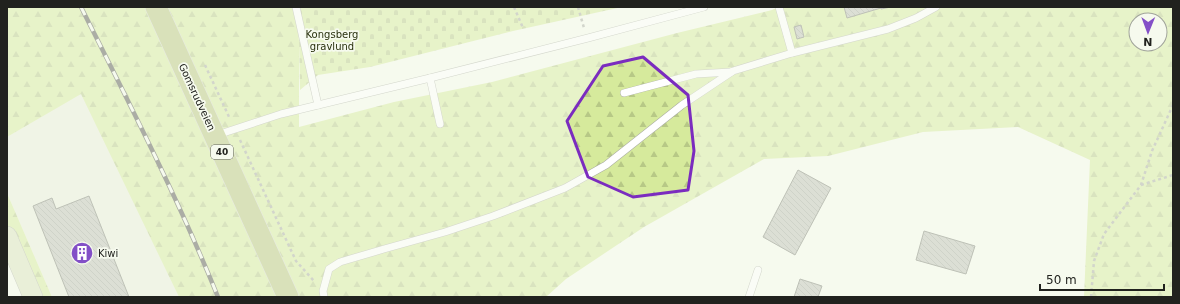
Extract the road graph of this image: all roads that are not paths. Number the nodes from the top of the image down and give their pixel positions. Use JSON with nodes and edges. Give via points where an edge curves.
{"nodes":[{"id":1,"x":156,"y":7,"type":"edge"},
{"id":2,"x":296,"y":7,"type":"edge"},
{"id":3,"x":704,"y":7,"type":"edge"},
{"id":4,"x":779,"y":7,"type":"edge"},
{"id":5,"x":936,"y":7,"type":"edge"},
{"id":6,"x":792,"y":53,"type":"junction"},
{"id":7,"x":733,"y":72,"type":"junction"},
{"id":8,"x":430,"y":78,"type":"junction"},
{"id":9,"x":624,"y":93,"type":"dead end"},
{"id":10,"x":318,"y":105,"type":"junction"},
{"id":11,"x":440,"y":124,"type":"dead end"},
{"id":12,"x":215,"y":136,"type":"junction"},
{"id":13,"x":7,"y":236,"type":"edge"},
{"id":14,"x":758,"y":270,"type":"dead end"},
{"id":15,"x":323,"y":294,"type":"edge"},
{"id":16,"x":33,"y":297,"type":"edge"},
{"id":17,"x":288,"y":297,"type":"edge"},
{"id":18,"x":749,"y":297,"type":"edge"}],
"edges":[{"from":1,"to":12,"type":"main road","name":"Gomsrudveien","number":"40"},
{"from":2,"to":10,"type":"lane"},
{"from":3,"to":8,"type":"lane"},
{"from":4,"to":6,"type":"lane"},
{"from":5,"to":6,"type":"lane","via":[[888,29]]},
{"from":6,"to":7,"type":"lane"},
{"from":7,"to":9,"type":"lane","via":[[696,74]]},
{"from":7,"to":15,"type":"lane","via":[[682,105],[606,165],[565,188],[445,232],[340,262],[330,269]]},
{"from":8,"to":10,"type":"lane"},
{"from":8,"to":11,"type":"lane"},
{"from":10,"to":12,"type":"lane","via":[[281,114]]},
{"from":12,"to":17,"type":"main road","name":"Gomsrudveien","number":"40"},
{"from":13,"to":16,"type":"street"},
{"from":14,"to":18,"type":"lane"}]}
